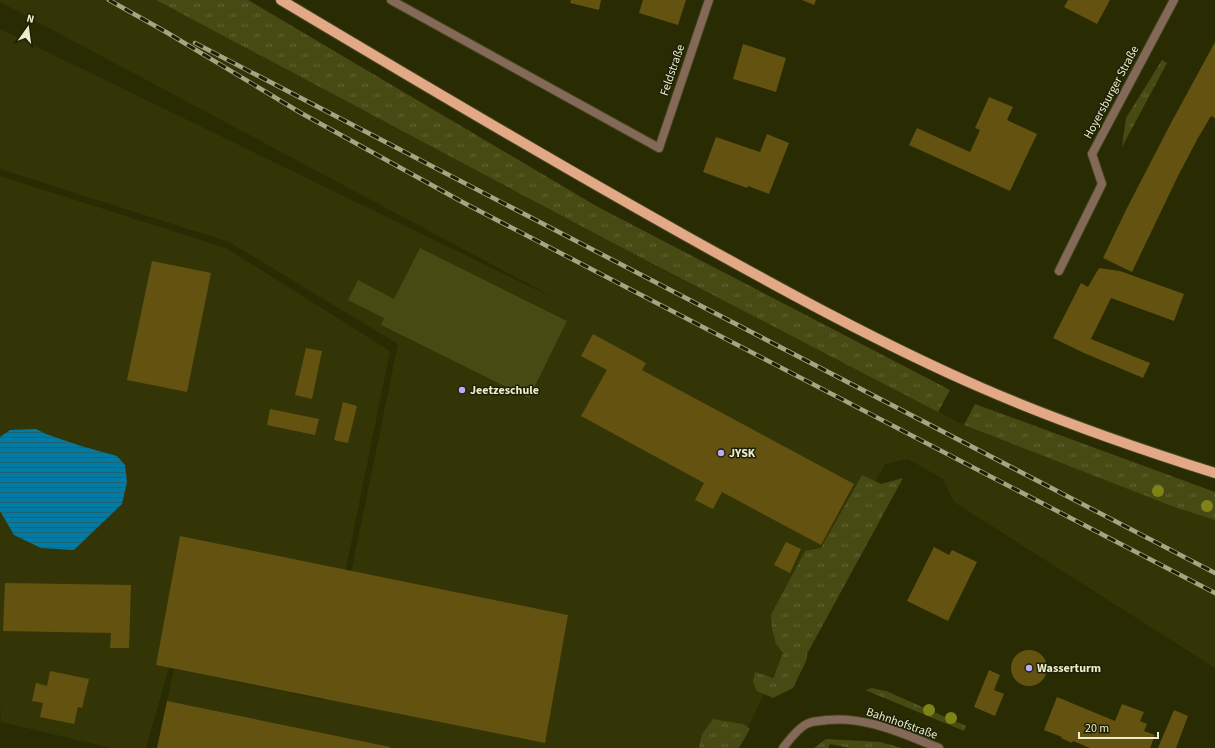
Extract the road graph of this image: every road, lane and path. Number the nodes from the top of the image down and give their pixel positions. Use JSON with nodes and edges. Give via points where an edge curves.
{"nodes":[{"id":1,"x":281,"y":0,"type":"edge"},
{"id":2,"x":391,"y":0,"type":"edge"},
{"id":3,"x":709,"y":0,"type":"edge"},
{"id":4,"x":1174,"y":0,"type":"edge"},
{"id":5,"x":1059,"y":271,"type":"dead end"},
{"id":6,"x":1215,"y":473,"type":"edge"},
{"id":7,"x":783,"y":748,"type":"edge"},
{"id":8,"x":939,"y":748,"type":"edge"}],
"edges":[{"from":1,"to":6,"type":"main road","via":[[599,187],[727,259],[910,355],[996,394]]},
{"from":2,"to":3,"type":"street","name":"Feldstraße","via":[[659,148]]},
{"from":4,"to":5,"type":"street","name":"Hoyersburger Straße","via":[[1092,154],[1102,184]]},
{"from":7,"to":8,"type":"street","name":"Bahnhofstraße","via":[[809,723],[840,719],[857,720],[891,729]]}]}
